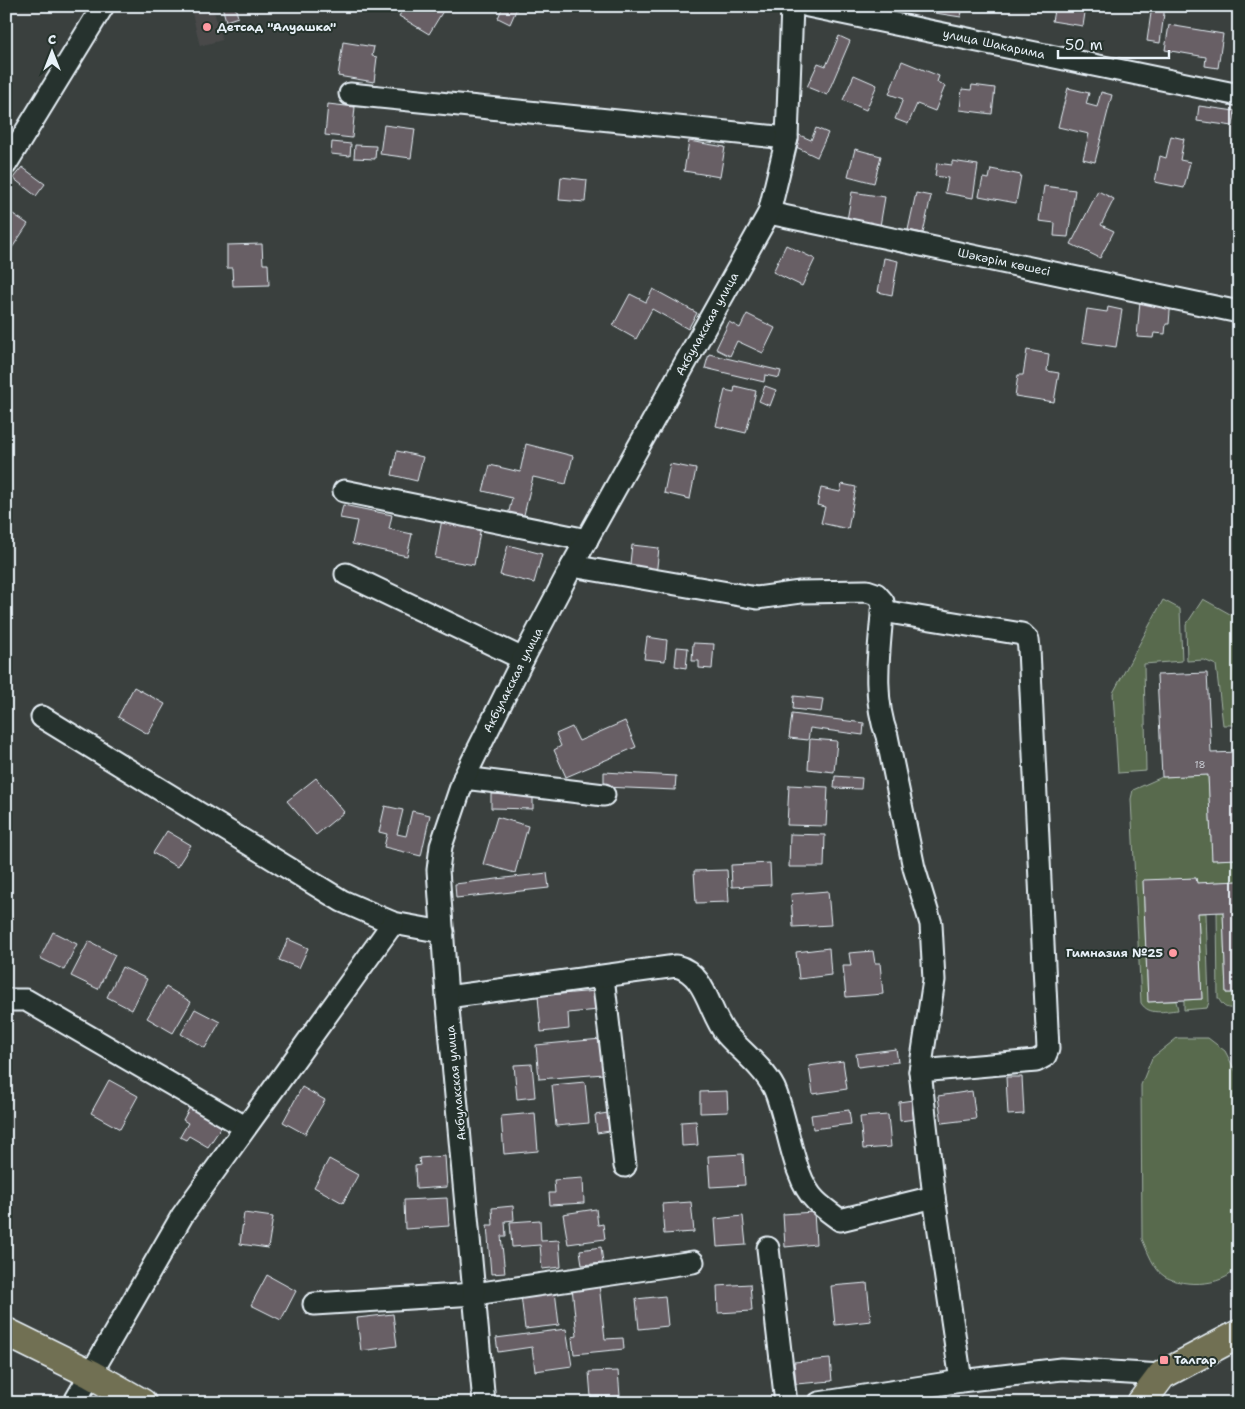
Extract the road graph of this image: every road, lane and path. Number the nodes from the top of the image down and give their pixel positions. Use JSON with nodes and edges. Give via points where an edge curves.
{"nodes":[{"id":1,"x":103,"y":6,"type":"edge"},
{"id":2,"x":792,"y":6,"type":"edge"},
{"id":3,"x":808,"y":6,"type":"edge"},
{"id":4,"x":350,"y":94,"type":"dead end"},
{"id":5,"x":1239,"y":95,"type":"edge"},
{"id":6,"x":787,"y":138,"type":"junction"},
{"id":7,"x":6,"y":164,"type":"edge"},
{"id":8,"x":769,"y":213,"type":"junction"},
{"id":9,"x":1239,"y":312,"type":"edge"},
{"id":10,"x":344,"y":491,"type":"dead end"},
{"id":11,"x":587,"y":540,"type":"junction"},
{"id":12,"x":572,"y":566,"type":"junction"},
{"id":13,"x":346,"y":574,"type":"dead end"},
{"id":14,"x":882,"y":611,"type":"junction"},
{"id":15,"x":523,"y":659,"type":"junction"},
{"id":16,"x":42,"y":717,"type":"dead end"},
{"id":17,"x":464,"y":778,"type":"junction"},
{"id":18,"x":604,"y":796,"type":"dead end"},
{"id":19,"x":393,"y":923,"type":"junction"},
{"id":20,"x":443,"y":932,"type":"junction"},
{"id":21,"x":603,"y":977,"type":"junction"},
{"id":22,"x":447,"y":997,"type":"junction"},
{"id":23,"x":6,"y":1000,"type":"edge"},
{"id":24,"x":920,"y":1071,"type":"junction"},
{"id":25,"x":245,"y":1127,"type":"junction"},
{"id":26,"x":625,"y":1166,"type":"dead end"},
{"id":27,"x":934,"y":1197,"type":"junction"},
{"id":28,"x":768,"y":1248,"type":"dead end"},
{"id":29,"x":693,"y":1262,"type":"dead end"},
{"id":30,"x":475,"y":1294,"type":"junction"},
{"id":31,"x":314,"y":1304,"type":"dead end"},
{"id":32,"x":6,"y":1332,"type":"edge"},
{"id":33,"x":1239,"y":1334,"type":"edge"},
{"id":34,"x":91,"y":1374,"type":"junction"},
{"id":35,"x":1162,"y":1375,"type":"junction"},
{"id":36,"x":961,"y":1381,"type":"junction"},
{"id":37,"x":74,"y":1403,"type":"edge"},
{"id":38,"x":142,"y":1403,"type":"edge"},
{"id":39,"x":484,"y":1403,"type":"edge"},
{"id":40,"x":786,"y":1403,"type":"edge"},
{"id":41,"x":819,"y":1403,"type":"edge"},
{"id":42,"x":1141,"y":1403,"type":"edge"}],
"edges":[{"from":1,"to":7,"type":"street"},
{"from":2,"to":6,"type":"street","name":"Акбулакская улица"},
{"from":3,"to":5,"type":"street","name":"улица Шакарима"},
{"from":4,"to":6,"type":"street"},
{"from":6,"to":8,"type":"street","name":"Акбулакская улица"},
{"from":8,"to":9,"type":"street","name":"Шәкәрім көшесі"},
{"from":8,"to":11,"type":"street","name":"Акбулакская улица"},
{"from":10,"to":11,"type":"street"},
{"from":11,"to":12,"type":"street","name":"Акбулакская улица"},
{"from":12,"to":14,"type":"street","via":[[756,598],[800,592],[867,591],[876,594],[883,602]]},
{"from":12,"to":15,"type":"street","name":"Акбулакская улица"},
{"from":13,"to":15,"type":"street"},
{"from":14,"to":24,"type":"street","via":[[878,692],[881,720],[914,868],[931,924],[934,980]]},
{"from":14,"to":24,"type":"street","via":[[1022,634],[1028,640],[1029,649],[1048,1049],[1045,1056],[1036,1061]]},
{"from":15,"to":17,"type":"street","name":"Акбулакская улица"},
{"from":16,"to":19,"type":"street","via":[[342,901]]},
{"from":17,"to":18,"type":"street"},
{"from":17,"to":20,"type":"street","name":"Акбулакская улица","via":[[441,846],[438,870]]},
{"from":19,"to":20,"type":"street"},
{"from":19,"to":25,"type":"street"},
{"from":20,"to":22,"type":"street","name":"Акбулакская улица"},
{"from":21,"to":22,"type":"street"},
{"from":21,"to":26,"type":"street"},
{"from":21,"to":27,"type":"street","via":[[676,966],[695,976],[725,1032],[773,1087],[805,1186],[815,1201],[840,1220]]},
{"from":22,"to":30,"type":"street","name":"Акбулакская улица"},
{"from":23,"to":25,"type":"street","via":[[26,1000]]},
{"from":24,"to":27,"type":"street"},
{"from":25,"to":34,"type":"street","via":[[182,1216]]},
{"from":27,"to":36,"type":"street"},
{"from":28,"to":40,"type":"street"},
{"from":29,"to":30,"type":"street"},
{"from":30,"to":31,"type":"street"},
{"from":30,"to":39,"type":"street","name":"Акбулакская улица"},
{"from":32,"to":34,"type":"main road"},
{"from":33,"to":35,"type":"main road"},
{"from":34,"to":37,"type":"street"},
{"from":34,"to":38,"type":"main road"},
{"from":35,"to":36,"type":"street","via":[[1061,1369]]},
{"from":35,"to":42,"type":"main road"},
{"from":36,"to":41,"type":"street"}]}
